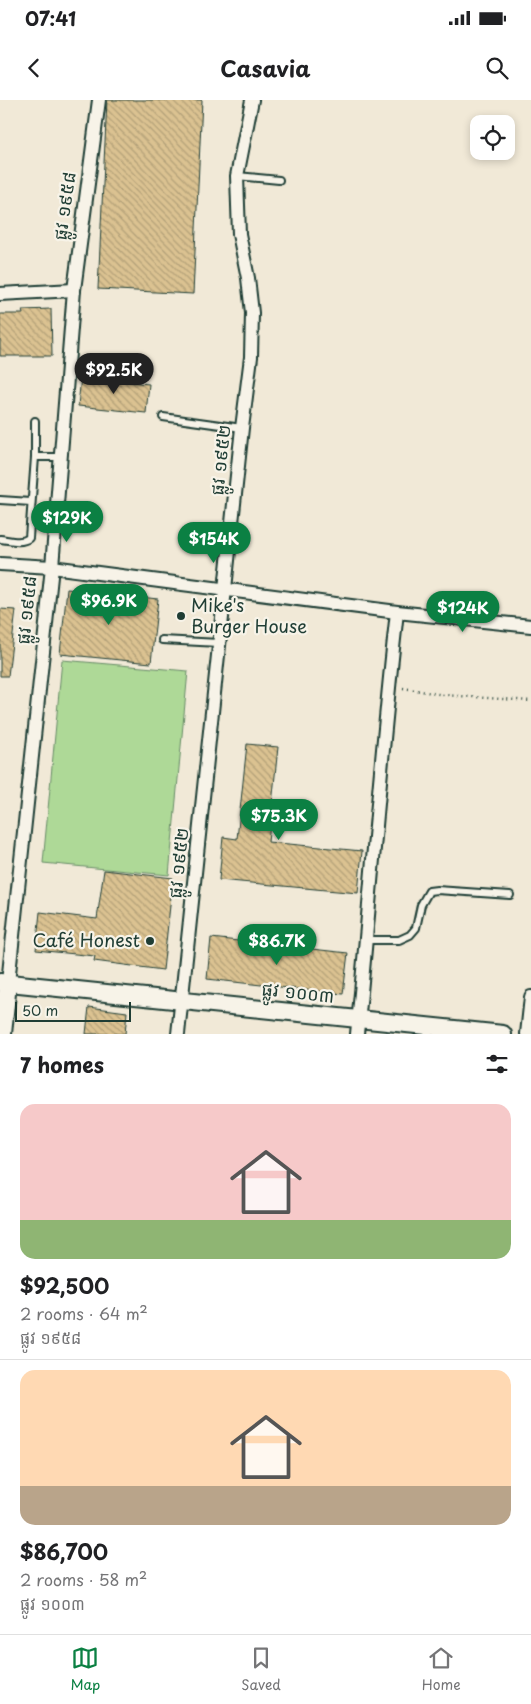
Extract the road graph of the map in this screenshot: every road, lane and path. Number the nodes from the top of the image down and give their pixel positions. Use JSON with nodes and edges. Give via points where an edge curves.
{"nodes":[{"id":1,"x":99,"y":100,"type":"edge"},
{"id":2,"x":252,"y":100,"type":"edge"},
{"id":3,"x":237,"y":176,"type":"junction"},
{"id":4,"x":279,"y":180,"type":"dead end"},
{"id":5,"x":74,"y":290,"type":"junction"},
{"id":6,"x":0,"y":294,"type":"edge"},
{"id":7,"x":163,"y":417,"type":"dead end"},
{"id":8,"x":35,"y":421,"type":"dead end"},
{"id":9,"x":242,"y":428,"type":"junction"},
{"id":10,"x":35,"y":457,"type":"junction"},
{"id":11,"x":60,"y":457,"type":"junction"},
{"id":12,"x":0,"y":500,"type":"edge"},
{"id":13,"x":31,"y":502,"type":"junction"},
{"id":14,"x":0,"y":539,"type":"edge"},
{"id":15,"x":0,"y":564,"type":"edge"},
{"id":16,"x":52,"y":568,"type":"junction"},
{"id":17,"x":225,"y":590,"type":"junction"},
{"id":18,"x":397,"y":612,"type":"junction"},
{"id":19,"x":531,"y":626,"type":"edge"},
{"id":20,"x":162,"y":640,"type":"dead end"},
{"id":21,"x":219,"y":643,"type":"junction"},
{"id":22,"x":389,"y":686,"type":"junction"},
{"id":23,"x":531,"y":701,"type":"edge"},
{"id":24,"x":510,"y":895,"type":"dead end"},
{"id":25,"x":367,"y":940,"type":"junction"},
{"id":26,"x":4,"y":983,"type":"edge"},
{"id":27,"x":531,"y":997,"type":"edge"},
{"id":28,"x":182,"y":1001,"type":"junction"},
{"id":29,"x":358,"y":1027,"type":"edge"},
{"id":30,"x":3,"y":1034,"type":"edge"},
{"id":31,"x":178,"y":1034,"type":"edge"},
{"id":32,"x":502,"y":1034,"type":"edge"},
{"id":33,"x":527,"y":1034,"type":"edge"}],
"edges":[{"from":1,"to":5,"type":"street","name":"ផ្លូវ ១៩៥៨"},
{"from":2,"to":3,"type":"street","name":"ផ្លូវ ១៩៥២"},
{"from":3,"to":4,"type":"lane"},
{"from":3,"to":9,"type":"street","name":"ផ្លូវ ១៩៥២","via":[[239,234],[252,312],[251,356]]},
{"from":5,"to":6,"type":"street"},
{"from":5,"to":11,"type":"street","name":"ផ្លូវ ១៩៥៨"},
{"from":7,"to":9,"type":"lane"},
{"from":8,"to":10,"type":"lane"},
{"from":9,"to":17,"type":"street","name":"ផ្លូវ ១៩៥២"},
{"from":10,"to":11,"type":"lane"},
{"from":10,"to":13,"type":"lane"},
{"from":11,"to":16,"type":"street","name":"ផ្លូវ ១៩៥៨"},
{"from":12,"to":13,"type":"lane"},
{"from":13,"to":14,"type":"lane","via":[[29,538],[20,542]]},
{"from":15,"to":16,"type":"street"},
{"from":16,"to":17,"type":"street"},
{"from":16,"to":26,"type":"street","name":"ផ្លូវ ១៩៥៨"},
{"from":17,"to":18,"type":"street"},
{"from":17,"to":21,"type":"street","name":"ផ្លូវ ១៩៥២"},
{"from":18,"to":19,"type":"street"},
{"from":18,"to":22,"type":"street"},
{"from":20,"to":21,"type":"lane"},
{"from":21,"to":28,"type":"street","name":"ផ្លូវ ១៩៥២"},
{"from":22,"to":23,"type":"path","via":[[444,695]]},
{"from":22,"to":25,"type":"street"},
{"from":24,"to":25,"type":"lane","via":[[429,891],[421,905],[416,928],[410,935],[398,940]]},
{"from":25,"to":29,"type":"street"},
{"from":26,"to":28,"type":"street","name":"ផ្លូវ ១០០៣"},
{"from":26,"to":30,"type":"street","name":"ផ្លូវ ១៩៥៨"},
{"from":27,"to":33,"type":"street"},
{"from":28,"to":29,"type":"street","name":"ផ្លូវ ១០០៣"},
{"from":28,"to":31,"type":"street","name":"ផ្លូវ ១៩៥២"},
{"from":29,"to":32,"type":"street","name":"ផ្លូវ ១០០៣"}]}
